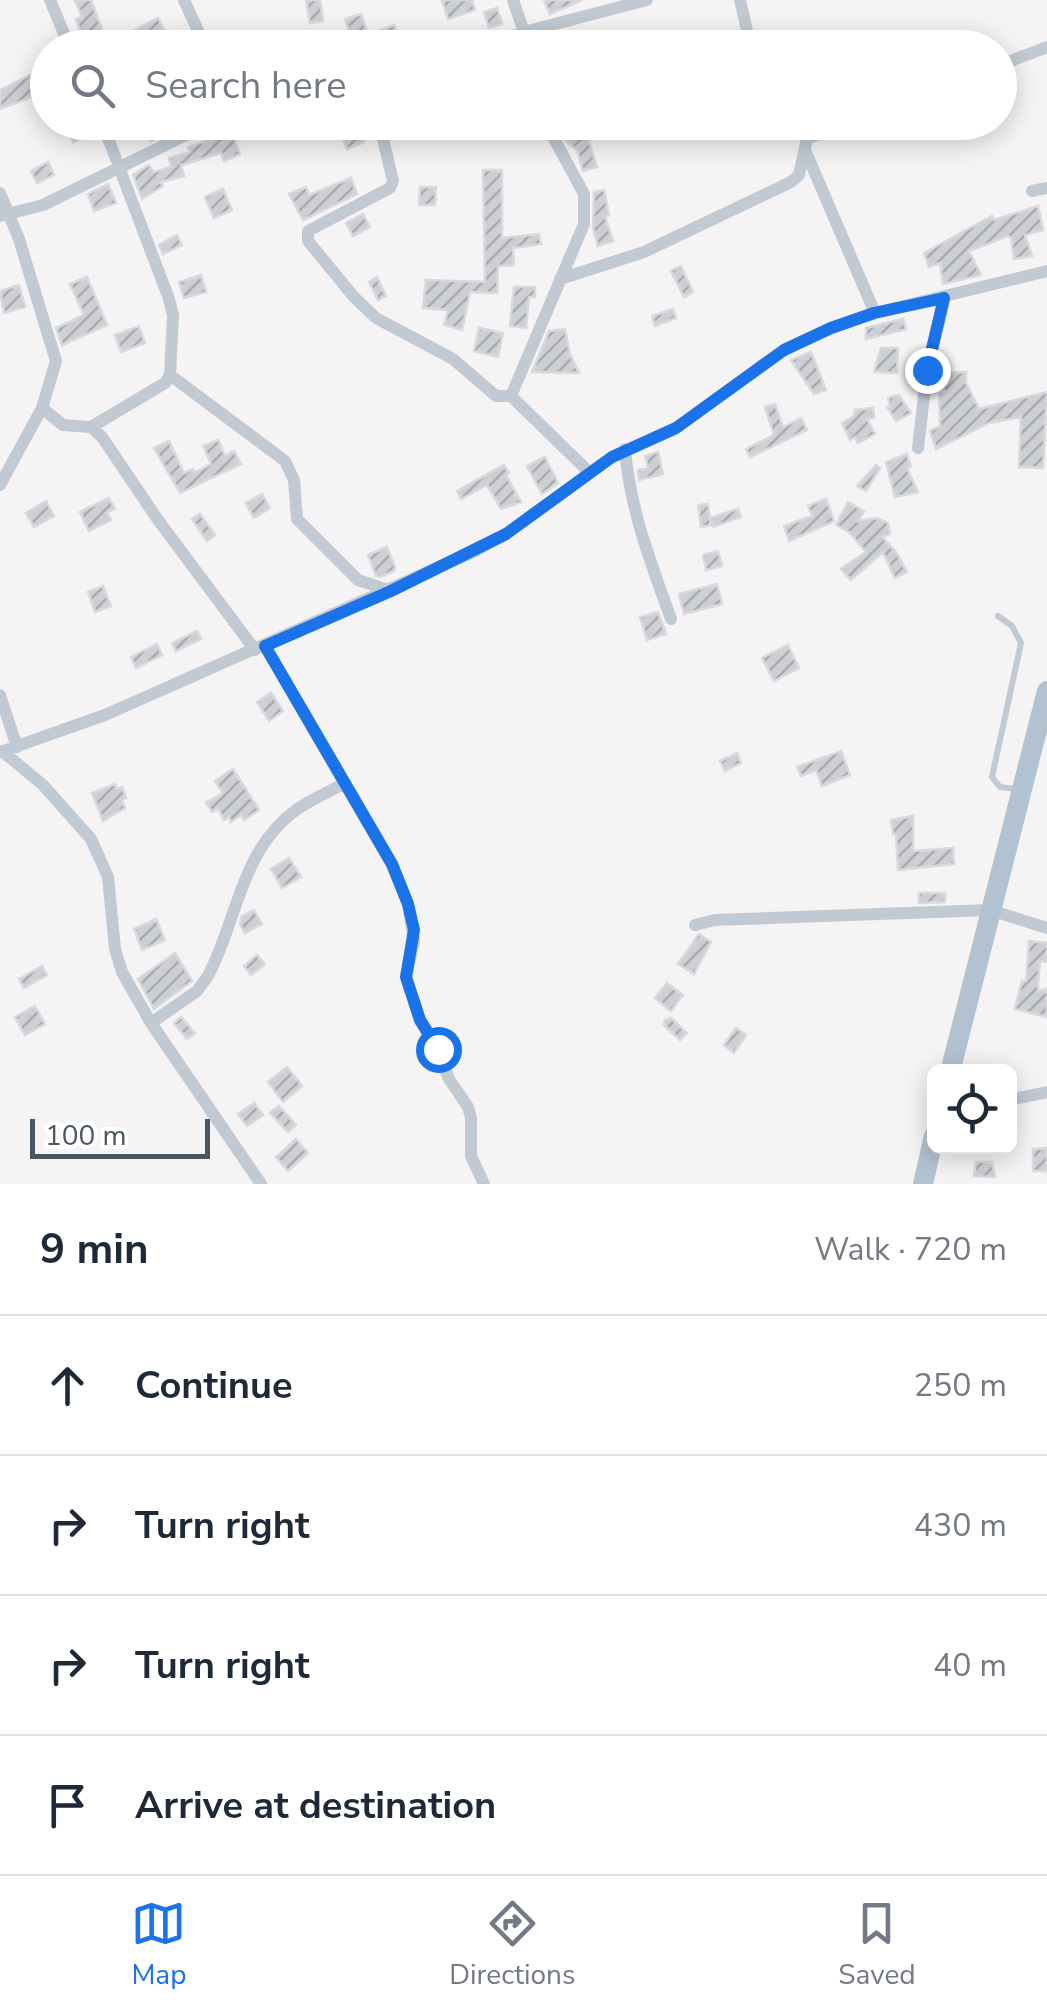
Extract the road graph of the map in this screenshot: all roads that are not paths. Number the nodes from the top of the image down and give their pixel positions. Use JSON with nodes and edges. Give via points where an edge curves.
{"nodes":[{"id":1,"x":50,"y":0,"type":"edge"},
{"id":2,"x":184,"y":0,"type":"edge"},
{"id":3,"x":513,"y":0,"type":"edge"},
{"id":4,"x":642,"y":0,"type":"edge"},
{"id":5,"x":740,"y":0,"type":"edge"},
{"id":6,"x":62,"y":30,"type":"edge"},
{"id":7,"x":198,"y":30,"type":"edge"},
{"id":8,"x":515,"y":30,"type":"edge"},
{"id":9,"x":545,"y":30,"type":"edge"},
{"id":10,"x":746,"y":30,"type":"edge"},
{"id":11,"x":1047,"y":47,"type":"edge"},
{"id":12,"x":1017,"y":58,"type":"edge"},
{"id":13,"x":110,"y":140,"type":"edge"},
{"id":14,"x":173,"y":140,"type":"edge"},
{"id":15,"x":383,"y":140,"type":"edge"},
{"id":16,"x":555,"y":140,"type":"edge"},
{"id":17,"x":807,"y":140,"type":"edge"},
{"id":18,"x":804,"y":148,"type":"junction"},
{"id":19,"x":120,"y":165,"type":"junction"},
{"id":20,"x":1047,"y":188,"type":"edge"},
{"id":21,"x":1032,"y":191,"type":"dead end"},
{"id":22,"x":0,"y":194,"type":"edge"},
{"id":23,"x":5,"y":215,"type":"edge"},
{"id":24,"x":1047,"y":271,"type":"edge"},
{"id":25,"x":560,"y":280,"type":"junction"},
{"id":26,"x":944,"y":298,"type":"junction"},
{"id":27,"x":874,"y":313,"type":"junction"},
{"id":28,"x":170,"y":375,"type":"junction"},
{"id":29,"x":510,"y":396,"type":"junction"},
{"id":30,"x":42,"y":408,"type":"junction"},
{"id":31,"x":91,"y":428,"type":"junction"},
{"id":32,"x":918,"y":448,"type":"dead end"},
{"id":33,"x":624,"y":449,"type":"junction"},
{"id":34,"x":589,"y":472,"type":"junction"},
{"id":35,"x":0,"y":484,"type":"edge"},
{"id":36,"x":391,"y":591,"type":"junction"},
{"id":37,"x":998,"y":616,"type":"dead end"},
{"id":38,"x":672,"y":620,"type":"dead end"},
{"id":39,"x":260,"y":648,"type":"junction"},
{"id":40,"x":1047,"y":692,"type":"edge"},
{"id":41,"x":0,"y":695,"type":"edge"},
{"id":42,"x":1041,"y":738,"type":"edge"},
{"id":43,"x":18,"y":747,"type":"junction"},
{"id":44,"x":1,"y":751,"type":"edge"},
{"id":45,"x":344,"y":783,"type":"junction"},
{"id":46,"x":1022,"y":790,"type":"junction"},
{"id":47,"x":990,"y":910,"type":"junction"},
{"id":48,"x":695,"y":926,"type":"dead end"},
{"id":49,"x":1047,"y":928,"type":"edge"},
{"id":50,"x":152,"y":1023,"type":"junction"},
{"id":51,"x":952,"y":1064,"type":"edge"},
{"id":52,"x":1047,"y":1092,"type":"edge"},
{"id":53,"x":1017,"y":1098,"type":"edge"},
{"id":54,"x":930,"y":1154,"type":"edge"},
{"id":55,"x":261,"y":1184,"type":"edge"},
{"id":56,"x":484,"y":1184,"type":"edge"},
{"id":57,"x":923,"y":1184,"type":"edge"}],
"edges":[{"from":1,"to":6,"type":"street"},
{"from":2,"to":7,"type":"street"},
{"from":3,"to":8,"type":"street"},
{"from":4,"to":9,"type":"street"},
{"from":5,"to":10,"type":"street"},
{"from":11,"to":12,"type":"street"},
{"from":13,"to":19,"type":"street"},
{"from":14,"to":19,"type":"street"},
{"from":15,"to":29,"type":"street","via":[[390,188],[308,231],[308,241],[376,318],[453,358],[496,396]]},
{"from":16,"to":25,"type":"street","via":[[584,194],[584,224]]},
{"from":17,"to":18,"type":"street"},
{"from":18,"to":25,"type":"street","via":[[791,182],[644,252]]},
{"from":18,"to":27,"type":"street"},
{"from":19,"to":23,"type":"street","via":[[44,205]]},
{"from":19,"to":28,"type":"street","via":[[170,299]]},
{"from":20,"to":21,"type":"street"},
{"from":22,"to":23,"type":"street"},
{"from":23,"to":30,"type":"street","via":[[56,361]]},
{"from":24,"to":26,"type":"street"},
{"from":25,"to":29,"type":"street"},
{"from":26,"to":27,"type":"street"},
{"from":26,"to":32,"type":"street"},
{"from":27,"to":33,"type":"street","via":[[784,350],[676,428]]},
{"from":28,"to":31,"type":"street"},
{"from":28,"to":36,"type":"street","via":[[285,461],[297,519],[358,580]]},
{"from":29,"to":34,"type":"street"},
{"from":30,"to":31,"type":"street","via":[[63,424]]},
{"from":30,"to":35,"type":"street"},
{"from":31,"to":39,"type":"street"},
{"from":33,"to":34,"type":"street"},
{"from":33,"to":38,"type":"street","via":[[637,526]]},
{"from":34,"to":36,"type":"street","via":[[506,534]]},
{"from":36,"to":39,"type":"street"},
{"from":37,"to":46,"type":"lane","via":[[1020,642],[992,777],[1000,786]]},
{"from":39,"to":43,"type":"street"},
{"from":39,"to":45,"type":"street"},
{"from":40,"to":42,"type":"main road"},
{"from":41,"to":43,"type":"street"},
{"from":42,"to":46,"type":"main road"},
{"from":43,"to":44,"type":"street"},
{"from":44,"to":50,"type":"street","via":[[91,839],[108,877],[118,961]]},
{"from":45,"to":50,"type":"street","via":[[297,809],[260,848],[208,976]]},
{"from":45,"to":56,"type":"street","via":[[408,904],[414,941],[406,977],[448,1079],[468,1107],[471,1156]]},
{"from":46,"to":47,"type":"main road"},
{"from":47,"to":48,"type":"street"},
{"from":47,"to":49,"type":"street"},
{"from":47,"to":51,"type":"main road"},
{"from":50,"to":55,"type":"street"},
{"from":52,"to":53,"type":"street"},
{"from":54,"to":57,"type":"main road"}]}
